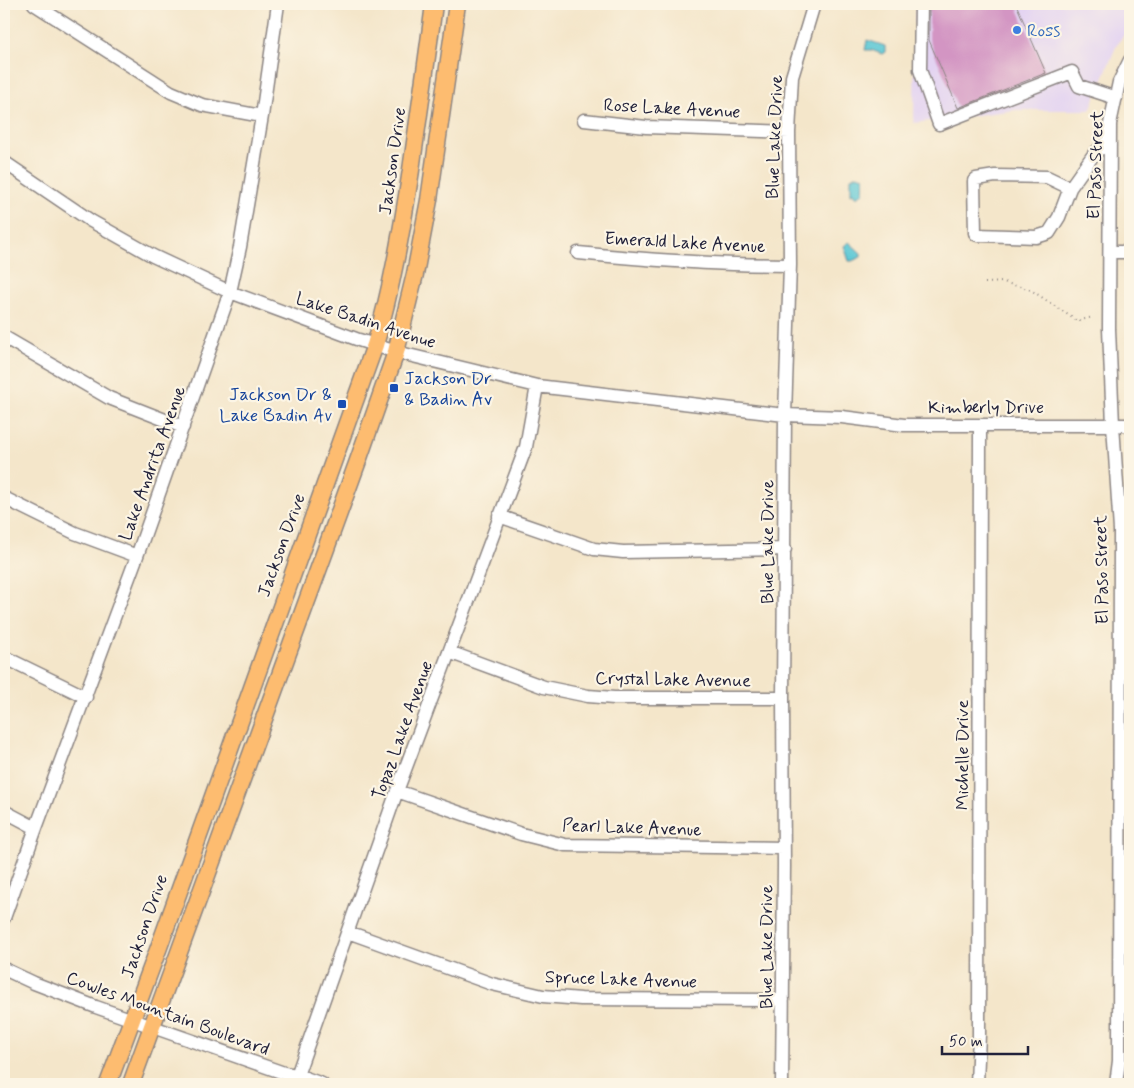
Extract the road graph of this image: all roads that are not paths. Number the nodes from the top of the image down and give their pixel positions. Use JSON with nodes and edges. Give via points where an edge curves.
{"nodes":[{"id":1,"x":34,"y":4,"type":"edge"},
{"id":2,"x":278,"y":4,"type":"edge"},
{"id":3,"x":434,"y":4,"type":"edge"},
{"id":4,"x":457,"y":4,"type":"edge"},
{"id":5,"x":814,"y":4,"type":"edge"},
{"id":6,"x":921,"y":4,"type":"edge"},
{"id":7,"x":1130,"y":60,"type":"edge"},
{"id":8,"x":1116,"y":98,"type":"junction"},
{"id":9,"x":262,"y":116,"type":"junction"},
{"id":10,"x":584,"y":120,"type":"dead end"},
{"id":11,"x":789,"y":132,"type":"junction"},
{"id":12,"x":1110,"y":139,"type":"junction"},
{"id":13,"x":4,"y":162,"type":"edge"},
{"id":14,"x":1070,"y":188,"type":"junction"},
{"id":15,"x":1110,"y":252,"type":"junction"},
{"id":16,"x":1130,"y":252,"type":"edge"},
{"id":17,"x":578,"y":253,"type":"dead end"},
{"id":18,"x":790,"y":265,"type":"junction"},
{"id":19,"x":230,"y":292,"type":"junction"},
{"id":20,"x":4,"y":337,"type":"edge"},
{"id":21,"x":374,"y":345,"type":"junction"},
{"id":22,"x":396,"y":352,"type":"junction"},
{"id":23,"x":537,"y":386,"type":"junction"},
{"id":24,"x":785,"y":415,"type":"junction"},
{"id":25,"x":842,"y":417,"type":"joint"},
{"id":26,"x":1113,"y":424,"type":"junction"},
{"id":27,"x":980,"y":425,"type":"junction"},
{"id":28,"x":1130,"y":425,"type":"edge"},
{"id":29,"x":184,"y":427,"type":"junction"},
{"id":30,"x":4,"y":498,"type":"edge"},
{"id":31,"x":499,"y":516,"type":"junction"},
{"id":32,"x":784,"y":549,"type":"junction"},
{"id":33,"x":137,"y":556,"type":"junction"},
{"id":34,"x":449,"y":652,"type":"junction"},
{"id":35,"x":4,"y":657,"type":"edge"},
{"id":36,"x":86,"y":697,"type":"junction"},
{"id":37,"x":783,"y":698,"type":"junction"},
{"id":38,"x":397,"y":791,"type":"junction"},
{"id":39,"x":4,"y":811,"type":"edge"},
{"id":40,"x":36,"y":828,"type":"junction"},
{"id":41,"x":784,"y":848,"type":"junction"},
{"id":42,"x":1125,"y":874,"type":"edge"},
{"id":43,"x":4,"y":918,"type":"edge"},
{"id":44,"x":348,"y":932,"type":"junction"},
{"id":45,"x":4,"y":969,"type":"edge"},
{"id":46,"x":783,"y":1000,"type":"junction"},
{"id":47,"x":131,"y":1019,"type":"junction"},
{"id":48,"x":151,"y":1026,"type":"junction"},
{"id":49,"x":295,"y":1080,"type":"edge"},
{"id":50,"x":108,"y":1084,"type":"edge"},
{"id":51,"x":131,"y":1084,"type":"edge"},
{"id":52,"x":322,"y":1084,"type":"edge"},
{"id":53,"x":782,"y":1084,"type":"edge"},
{"id":54,"x":977,"y":1084,"type":"edge"},
{"id":55,"x":1116,"y":1084,"type":"edge"}],
"edges":[{"from":1,"to":9,"type":"street","via":[[170,92],[202,105]]},
{"from":2,"to":9,"type":"street","name":"Lake Andrita Avenue"},
{"from":3,"to":21,"type":"main road","name":"Jackson Drive","via":[[402,229]]},
{"from":4,"to":22,"type":"main road","via":[[428,200],[415,274]]},
{"from":5,"to":11,"type":"street","name":"Blue Lake Drive","via":[[792,77]]},
{"from":6,"to":8,"type":"street","via":[[920,70],[939,124],[1072,72],[1079,86]]},
{"from":7,"to":8,"type":"street","name":"El Paso Street","via":[[1119,82]]},
{"from":8,"to":12,"type":"street","name":"El Paso Street"},
{"from":9,"to":19,"type":"street","name":"Lake Andrita Avenue"},
{"from":10,"to":11,"type":"street","name":"Rose Lake Avenue","via":[[646,127]]},
{"from":11,"to":18,"type":"street","name":"Blue Lake Drive"},
{"from":12,"to":14,"type":"street","via":[[1094,154]]},
{"from":12,"to":15,"type":"street","name":"El Paso Street"},
{"from":13,"to":19,"type":"street","name":"Lake Badin Avenue","via":[[91,221],[153,256]]},
{"from":14,"to":14,"type":"street","via":[[1049,233],[1036,237],[975,233],[976,178],[1048,177]]},
{"from":15,"to":16,"type":"street"},
{"from":15,"to":26,"type":"street","name":"El Paso Street"},
{"from":17,"to":18,"type":"street","name":"Emerald Lake Avenue","via":[[739,265]]},
{"from":18,"to":24,"type":"street","name":"Blue Lake Drive"},
{"from":19,"to":21,"type":"street","name":"Lake Badin Avenue"},
{"from":19,"to":29,"type":"street","name":"Lake Andrita Avenue"},
{"from":20,"to":29,"type":"street","via":[[109,398]]},
{"from":21,"to":22,"type":"street","name":"Lake Badin Avenue"},
{"from":21,"to":47,"type":"main road","name":"Jackson Drive"},
{"from":22,"to":23,"type":"street","name":"Lake Badin Avenue"},
{"from":22,"to":48,"type":"main road"},
{"from":23,"to":24,"type":"street","name":"Lake Badin Avenue"},
{"from":23,"to":31,"type":"street","name":"Topaz Lake Avenue","via":[[526,447]]},
{"from":24,"to":25,"type":"street","name":"Lake Badin Avenue"},
{"from":24,"to":32,"type":"street","name":"Blue Lake Drive"},
{"from":25,"to":27,"type":"street","name":"Kimberly Drive","via":[[904,424]]},
{"from":26,"to":27,"type":"street","name":"Kimberly Drive"},
{"from":26,"to":28,"type":"street","name":"Kimberly Drive"},
{"from":26,"to":42,"type":"street","name":"El Paso Street","via":[[1120,530]]},
{"from":27,"to":54,"type":"street","name":"Michelle Drive"},
{"from":29,"to":33,"type":"street","name":"Lake Andrita Avenue"},
{"from":30,"to":33,"type":"street","via":[[75,534]]},
{"from":31,"to":32,"type":"street","via":[[594,549],[623,552]]},
{"from":31,"to":34,"type":"street","name":"Topaz Lake Avenue"},
{"from":32,"to":37,"type":"street","name":"Blue Lake Drive"},
{"from":33,"to":36,"type":"street","name":"Lake Andrita Avenue"},
{"from":34,"to":37,"type":"street","name":"Crystal Lake Avenue","via":[[544,687],[588,696]]},
{"from":34,"to":38,"type":"street","name":"Topaz Lake Avenue"},
{"from":35,"to":36,"type":"street"},
{"from":36,"to":40,"type":"street","name":"Lake Andrita Avenue"},
{"from":37,"to":41,"type":"street","name":"Blue Lake Drive"},
{"from":38,"to":41,"type":"street","name":"Pearl Lake Avenue","via":[[521,834],[565,845]]},
{"from":38,"to":44,"type":"street","name":"Topaz Lake Avenue"},
{"from":39,"to":40,"type":"street"},
{"from":40,"to":43,"type":"street","name":"Lake Andrita Avenue"},
{"from":41,"to":46,"type":"street","name":"Blue Lake Drive"},
{"from":42,"to":55,"type":"street","name":"El Paso Street"},
{"from":44,"to":46,"type":"street","name":"Spruce Lake Avenue","via":[[492,984],[543,996],[581,1000]]},
{"from":44,"to":49,"type":"street","name":"Topaz Lake Avenue"},
{"from":45,"to":47,"type":"street","name":"Cowles Mountain Boulevard"},
{"from":46,"to":53,"type":"street","name":"Blue Lake Drive"},
{"from":47,"to":48,"type":"street","name":"Cowles Mountain Boulevard"},
{"from":47,"to":50,"type":"main road","name":"Jackson Drive"},
{"from":48,"to":49,"type":"street","name":"Cowles Mountain Boulevard","via":[[284,1072]]},
{"from":48,"to":51,"type":"main road"},
{"from":49,"to":52,"type":"street","name":"Cowles Mountain Boulevard"}]}
